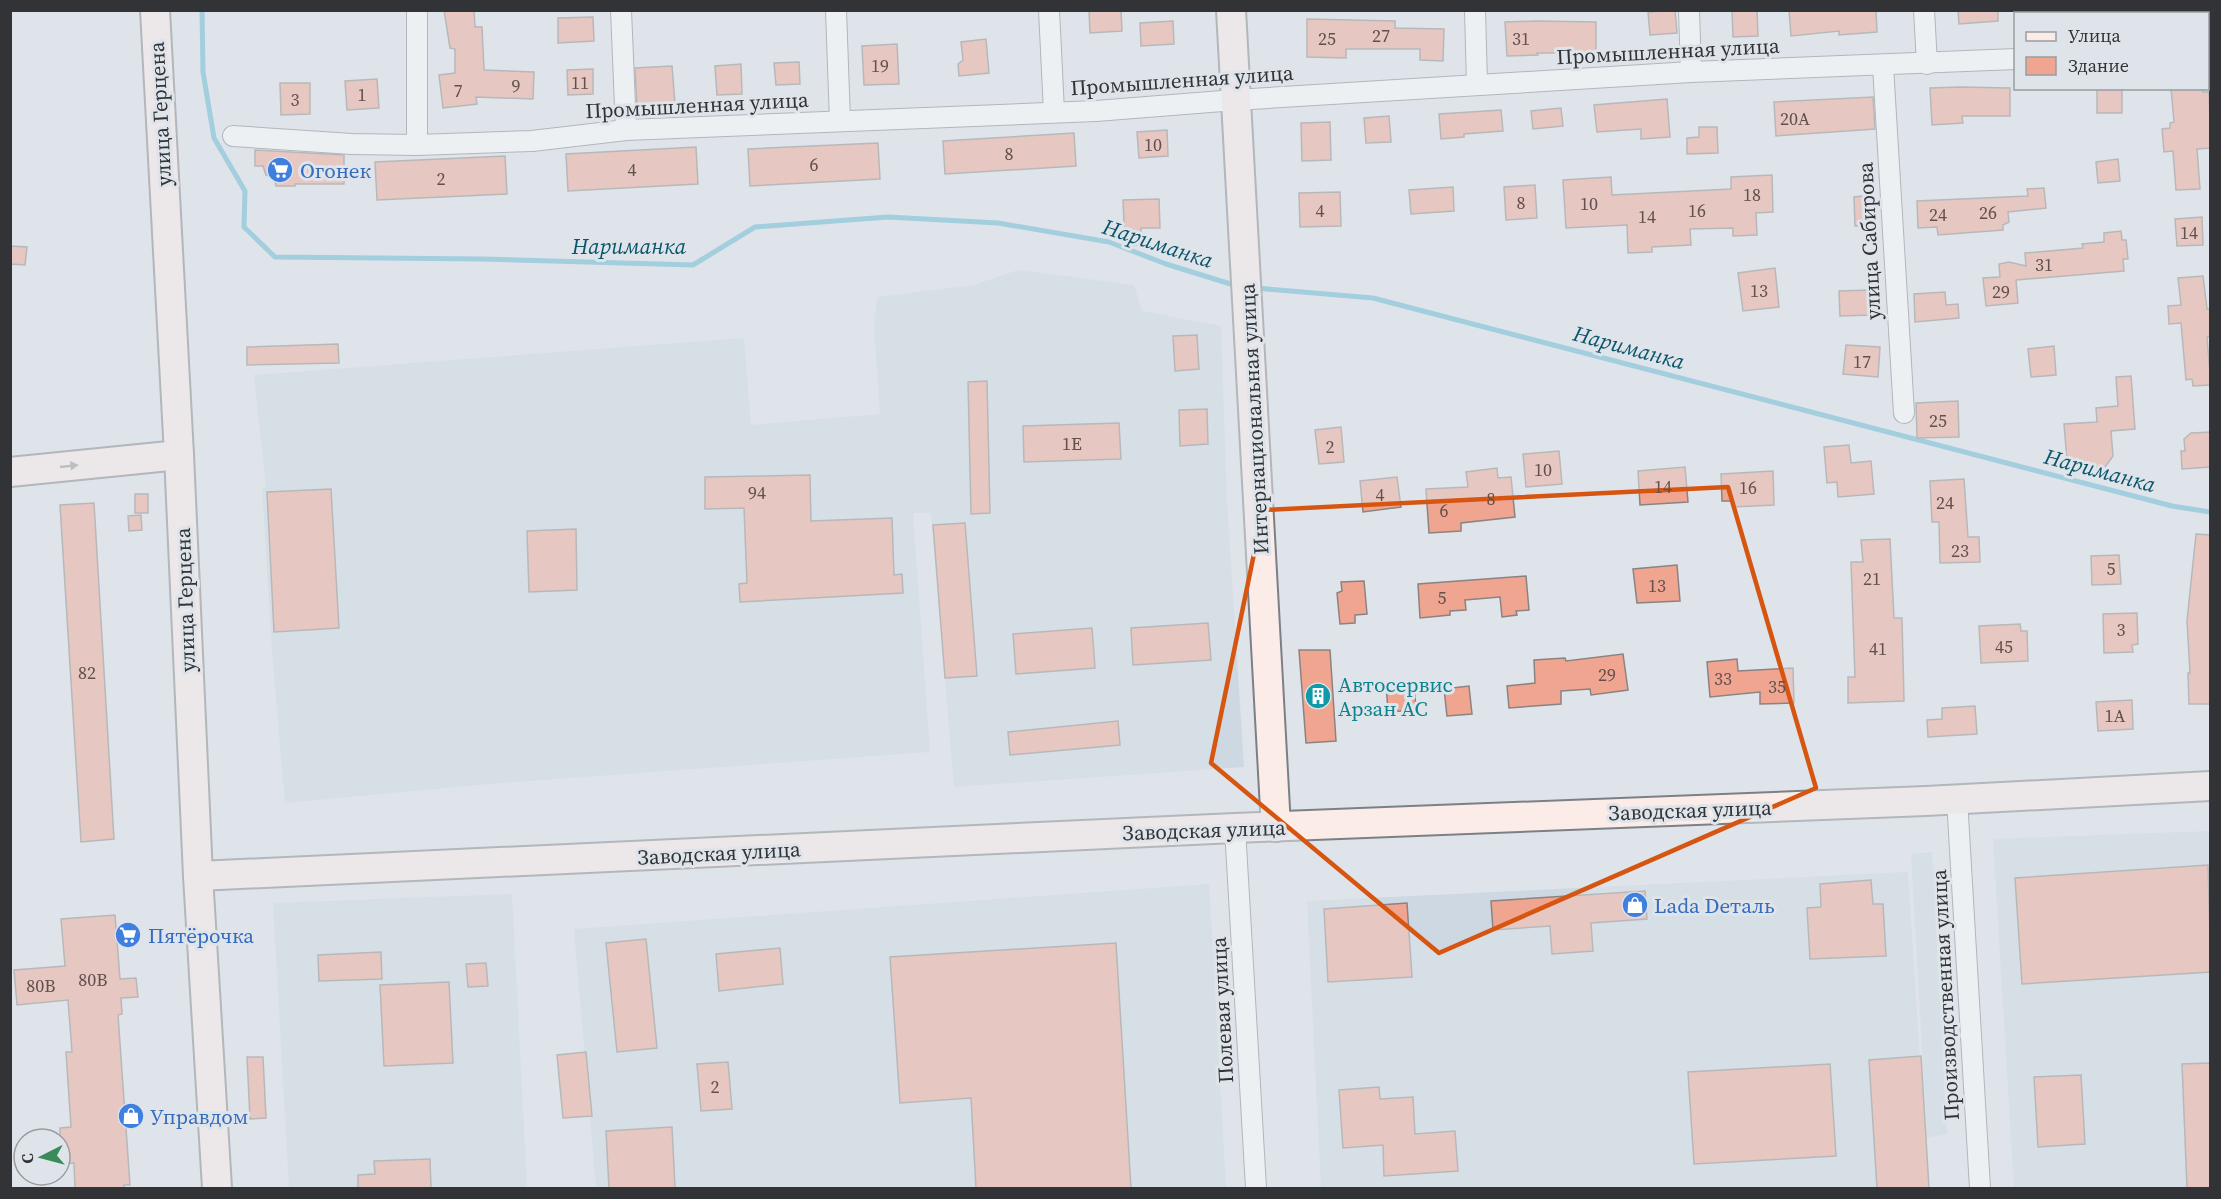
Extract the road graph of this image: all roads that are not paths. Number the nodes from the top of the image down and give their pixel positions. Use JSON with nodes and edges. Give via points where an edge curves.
{"nodes":[{"id":1,"x":155,"y":10,"type":"edge"},
{"id":2,"x":417,"y":10,"type":"edge"},
{"id":3,"x":621,"y":10,"type":"edge"},
{"id":4,"x":836,"y":10,"type":"edge"},
{"id":5,"x":1049,"y":10,"type":"edge"},
{"id":6,"x":1231,"y":10,"type":"edge"},
{"id":7,"x":1475,"y":10,"type":"edge"},
{"id":8,"x":1689,"y":10,"type":"edge"},
{"id":9,"x":1924,"y":10,"type":"edge"},
{"id":10,"x":2014,"y":60,"type":"edge"},
{"id":11,"x":1927,"y":63,"type":"junction"},
{"id":12,"x":1883,"y":66,"type":"junction"},
{"id":13,"x":1691,"y":72,"type":"junction"},
{"id":14,"x":1477,"y":84,"type":"junction"},
{"id":15,"x":1235,"y":100,"type":"junction"},
{"id":16,"x":1054,"y":112,"type":"junction"},
{"id":17,"x":840,"y":121,"type":"junction"},
{"id":18,"x":626,"y":130,"type":"junction"},
{"id":19,"x":233,"y":136,"type":"dead end"},
{"id":20,"x":417,"y":145,"type":"junction"},
{"id":21,"x":1904,"y":414,"type":"dead end"},
{"id":22,"x":180,"y":455,"type":"junction"},
{"id":23,"x":10,"y":472,"type":"edge"},
{"id":24,"x":2211,"y":786,"type":"edge"},
{"id":25,"x":1957,"y":799,"type":"junction"},
{"id":26,"x":1276,"y":827,"type":"junction"},
{"id":27,"x":1235,"y":828,"type":"junction"},
{"id":28,"x":198,"y":876,"type":"junction"},
{"id":29,"x":217,"y":1188,"type":"edge"},
{"id":30,"x":1256,"y":1188,"type":"edge"},
{"id":31,"x":1980,"y":1188,"type":"edge"}],
"edges":[{"from":1,"to":22,"type":"street","name":"улица Герцена"},
{"from":2,"to":20,"type":"street"},
{"from":3,"to":18,"type":"street"},
{"from":4,"to":17,"type":"street"},
{"from":5,"to":16,"type":"street"},
{"from":6,"to":15,"type":"street","name":"Интернациональная улица"},
{"from":7,"to":14,"type":"street"},
{"from":8,"to":13,"type":"street"},
{"from":9,"to":11,"type":"street"},
{"from":10,"to":11,"type":"street","name":"Промышленная улица"},
{"from":11,"to":12,"type":"street","name":"Промышленная улица"},
{"from":12,"to":13,"type":"street","name":"Промышленная улица"},
{"from":12,"to":21,"type":"street","name":"улица Сабирова"},
{"from":13,"to":14,"type":"street","name":"Промышленная улица"},
{"from":14,"to":15,"type":"street","name":"Промышленная улица"},
{"from":15,"to":16,"type":"street","name":"Промышленная улица"},
{"from":15,"to":26,"type":"street","name":"Интернациональная улица"},
{"from":16,"to":17,"type":"street","name":"Промышленная улица"},
{"from":17,"to":18,"type":"street","name":"Промышленная улица"},
{"from":18,"to":20,"type":"street","name":"Промышленная улица","via":[[532,141]]},
{"from":19,"to":20,"type":"street","name":"Промышленная улица"},
{"from":23,"to":22,"type":"street","one_way":true},
{"from":22,"to":28,"type":"street","name":"улица Герцена"},
{"from":24,"to":25,"type":"street","name":"Заводская улица"},
{"from":25,"to":26,"type":"street","name":"Заводская улица"},
{"from":25,"to":31,"type":"street","name":"Производственная улица"},
{"from":26,"to":27,"type":"street","name":"Заводская улица"},
{"from":27,"to":28,"type":"street","name":"Заводская улица"},
{"from":27,"to":30,"type":"street","name":"Полевая улица"},
{"from":28,"to":29,"type":"street","name":"улица Герцена"}]}
